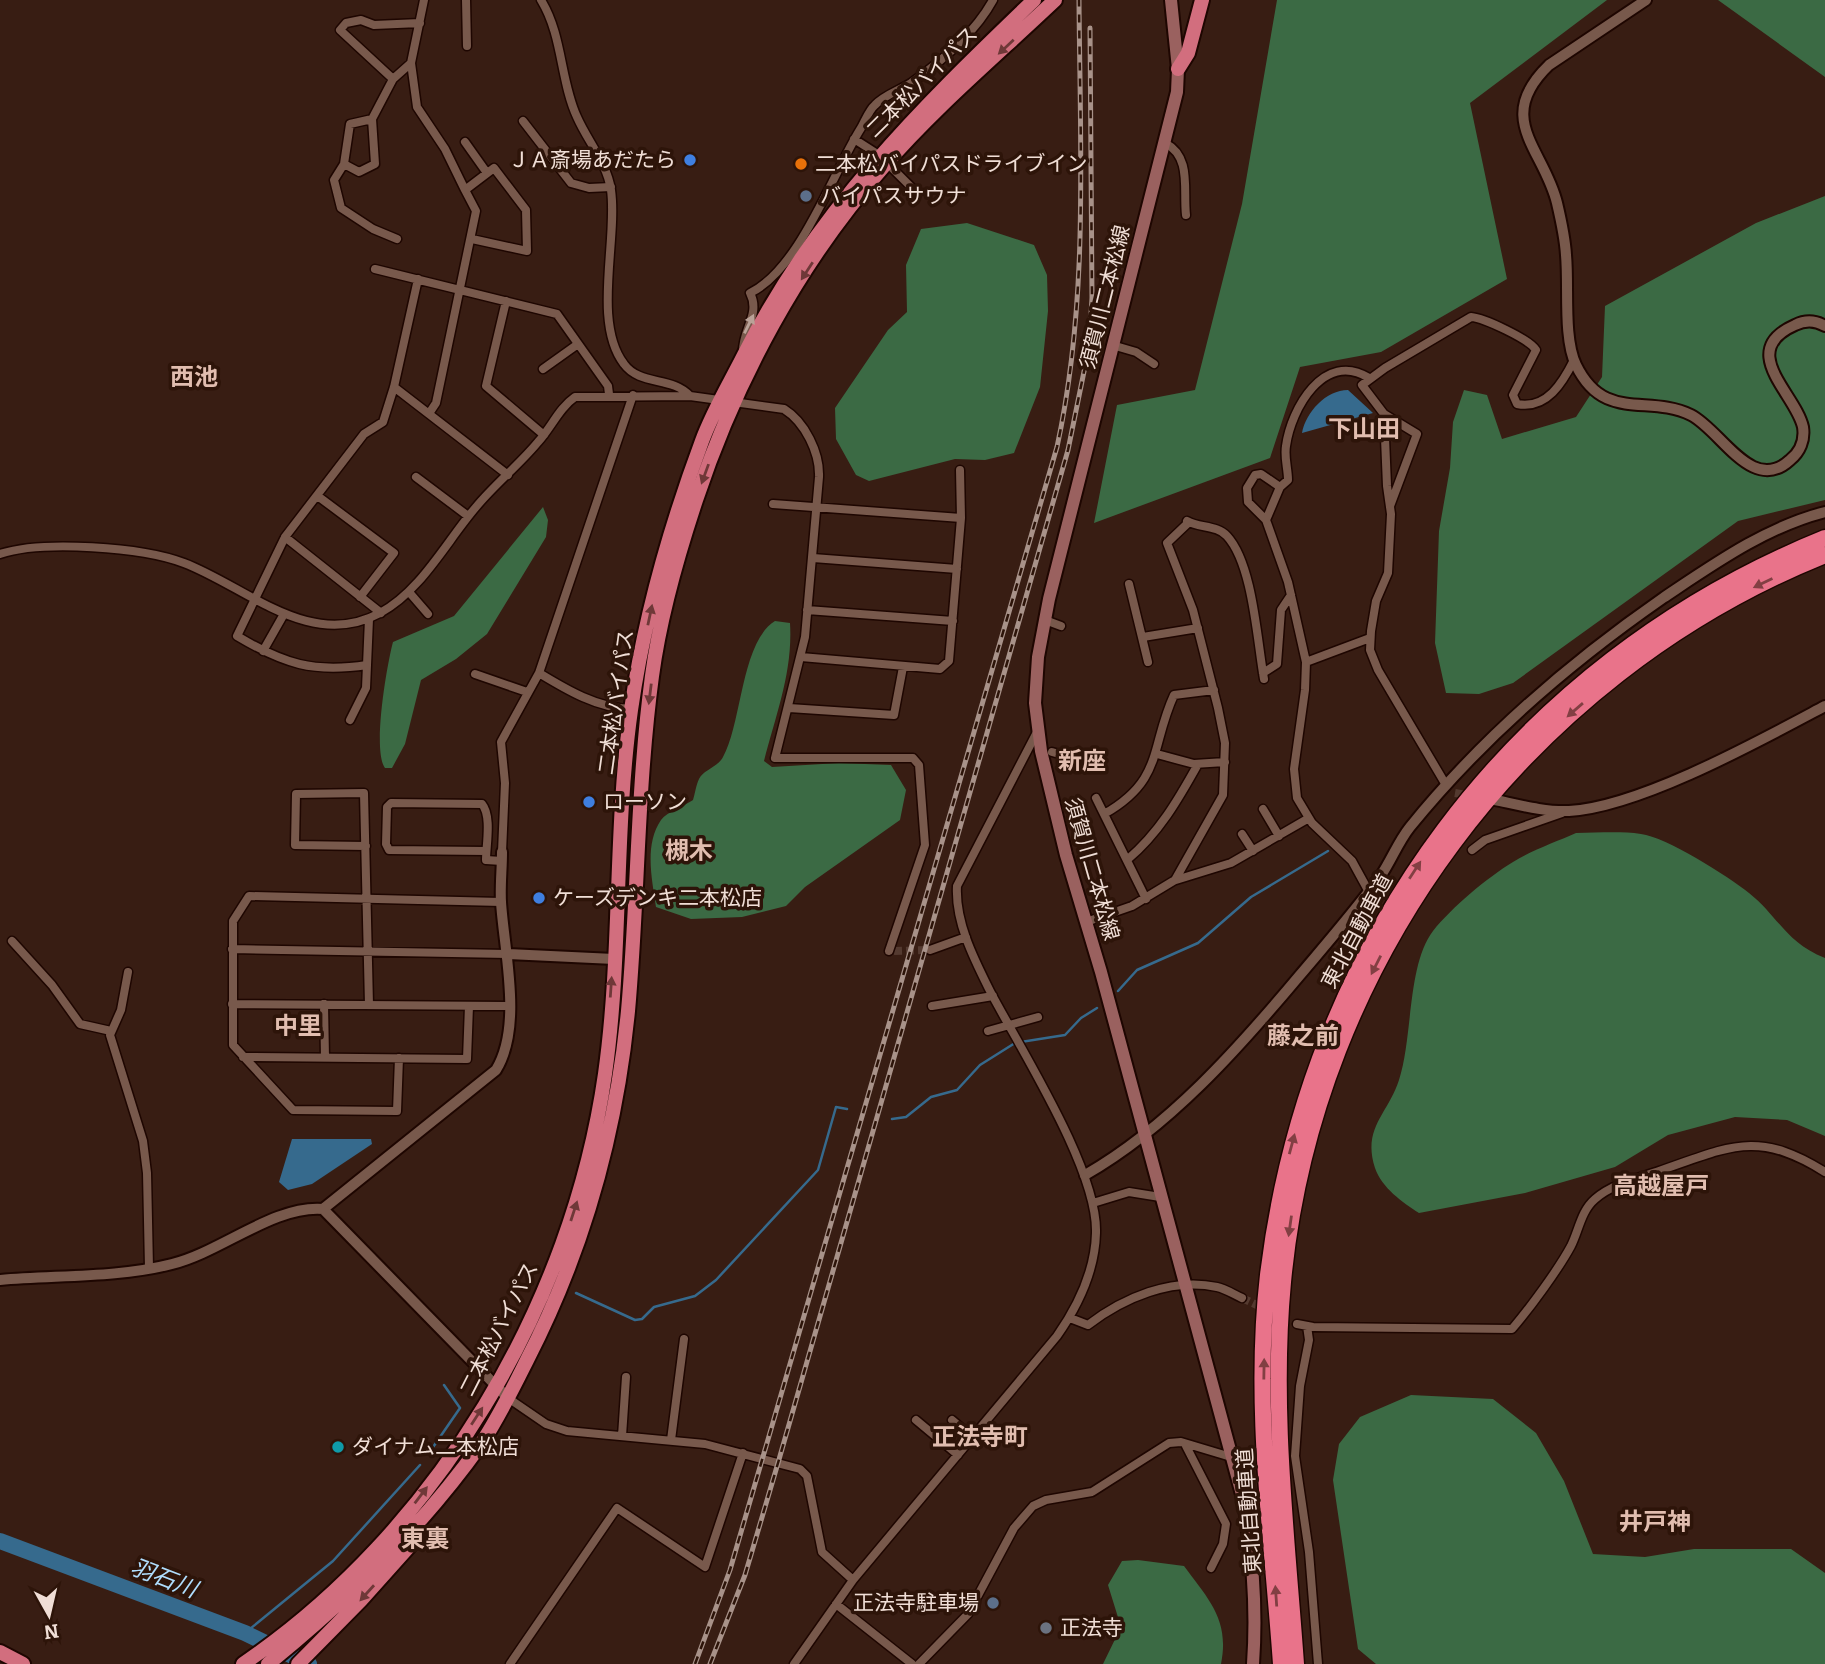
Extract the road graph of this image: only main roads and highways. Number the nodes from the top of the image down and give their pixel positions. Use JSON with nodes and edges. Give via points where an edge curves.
{"nodes":[{"id":1,"x":1034,"y":0,"type":"edge"},
{"id":2,"x":1055,"y":0,"type":"edge"},
{"id":3,"x":1171,"y":0,"type":"edge"},
{"id":4,"x":1202,"y":0,"type":"edge"},
{"id":5,"x":1178,"y":69,"type":"junction"},
{"id":6,"x":883,"y":158,"type":"junction"},
{"id":7,"x":727,"y":399,"type":"junction"},
{"id":8,"x":1825,"y":538,"type":"edge"},
{"id":9,"x":1825,"y":555,"type":"edge"},
{"id":10,"x":482,"y":1441,"type":"junction"},
{"id":11,"x":0,"y":1652,"type":"edge"},
{"id":12,"x":263,"y":1659,"type":"edge"},
{"id":13,"x":0,"y":1660,"type":"edge"},
{"id":14,"x":8,"y":1664,"type":"edge"},
{"id":15,"x":23,"y":1664,"type":"edge"},
{"id":16,"x":243,"y":1664,"type":"edge"},
{"id":17,"x":298,"y":1664,"type":"edge"},
{"id":18,"x":1253,"y":1664,"type":"edge"},
{"id":19,"x":1281,"y":1664,"type":"edge"},
{"id":20,"x":1296,"y":1664,"type":"edge"}],
"edges":[{"from":1,"to":6,"type":"highway","name":"二本松バイパス","via":[[928,102]]},
{"from":2,"to":6,"type":"highway","name":"二本松バイパス","one_way":true},
{"from":3,"to":5,"type":"main road","name":"須賀川二本松線"},
{"from":4,"to":5,"type":"highway","via":[[1188,53]]},
{"from":5,"to":18,"type":"main road","name":"須賀川二本松線","via":[[1165,143],[1045,620],[1035,703],[1037,732],[1086,922],[1244,1502],[1256,1621]]},
{"from":6,"to":7,"type":"highway","name":"二本松バイパス","one_way":true},
{"from":6,"to":7,"type":"highway","name":"二本松バイパス","via":[[789,274],[743,356]]},
{"from":7,"to":10,"type":"highway","name":"二本松バイパス","one_way":true,"via":[[662,617],[654,662],[624,1045],[601,1167],[550,1315]]},
{"from":12,"to":7,"type":"highway","name":"二本松バイパス","one_way":true,"via":[[410,1509],[495,1387],[555,1268],[577,1202],[606,1070],[631,709],[666,551],[704,437]]},
{"from":19,"to":8,"type":"highway","name":"東北自動車道","one_way":true,"via":[[1266,1441],[1268,1278],[1278,1210],[1303,1107],[1318,1060],[1365,953],[1449,823],[1520,740],[1566,697],[1612,659],[1700,600]]},
{"from":9,"to":20,"type":"highway","name":"東北自動車道","one_way":true,"via":[[1749,589],[1662,641],[1529,752],[1435,866],[1356,1006],[1317,1110],[1292,1212],[1283,1279],[1278,1380]]},
{"from":10,"to":12,"type":"highway","name":"二本松バイパス","via":[[397,1546],[303,1636]]},
{"from":10,"to":17,"type":"highway","one_way":true,"via":[[409,1546]]},
{"from":11,"to":15,"type":"highway"},
{"from":12,"to":16,"type":"highway","name":"二本松バイパス"},
{"from":13,"to":14,"type":"highway"}]}
